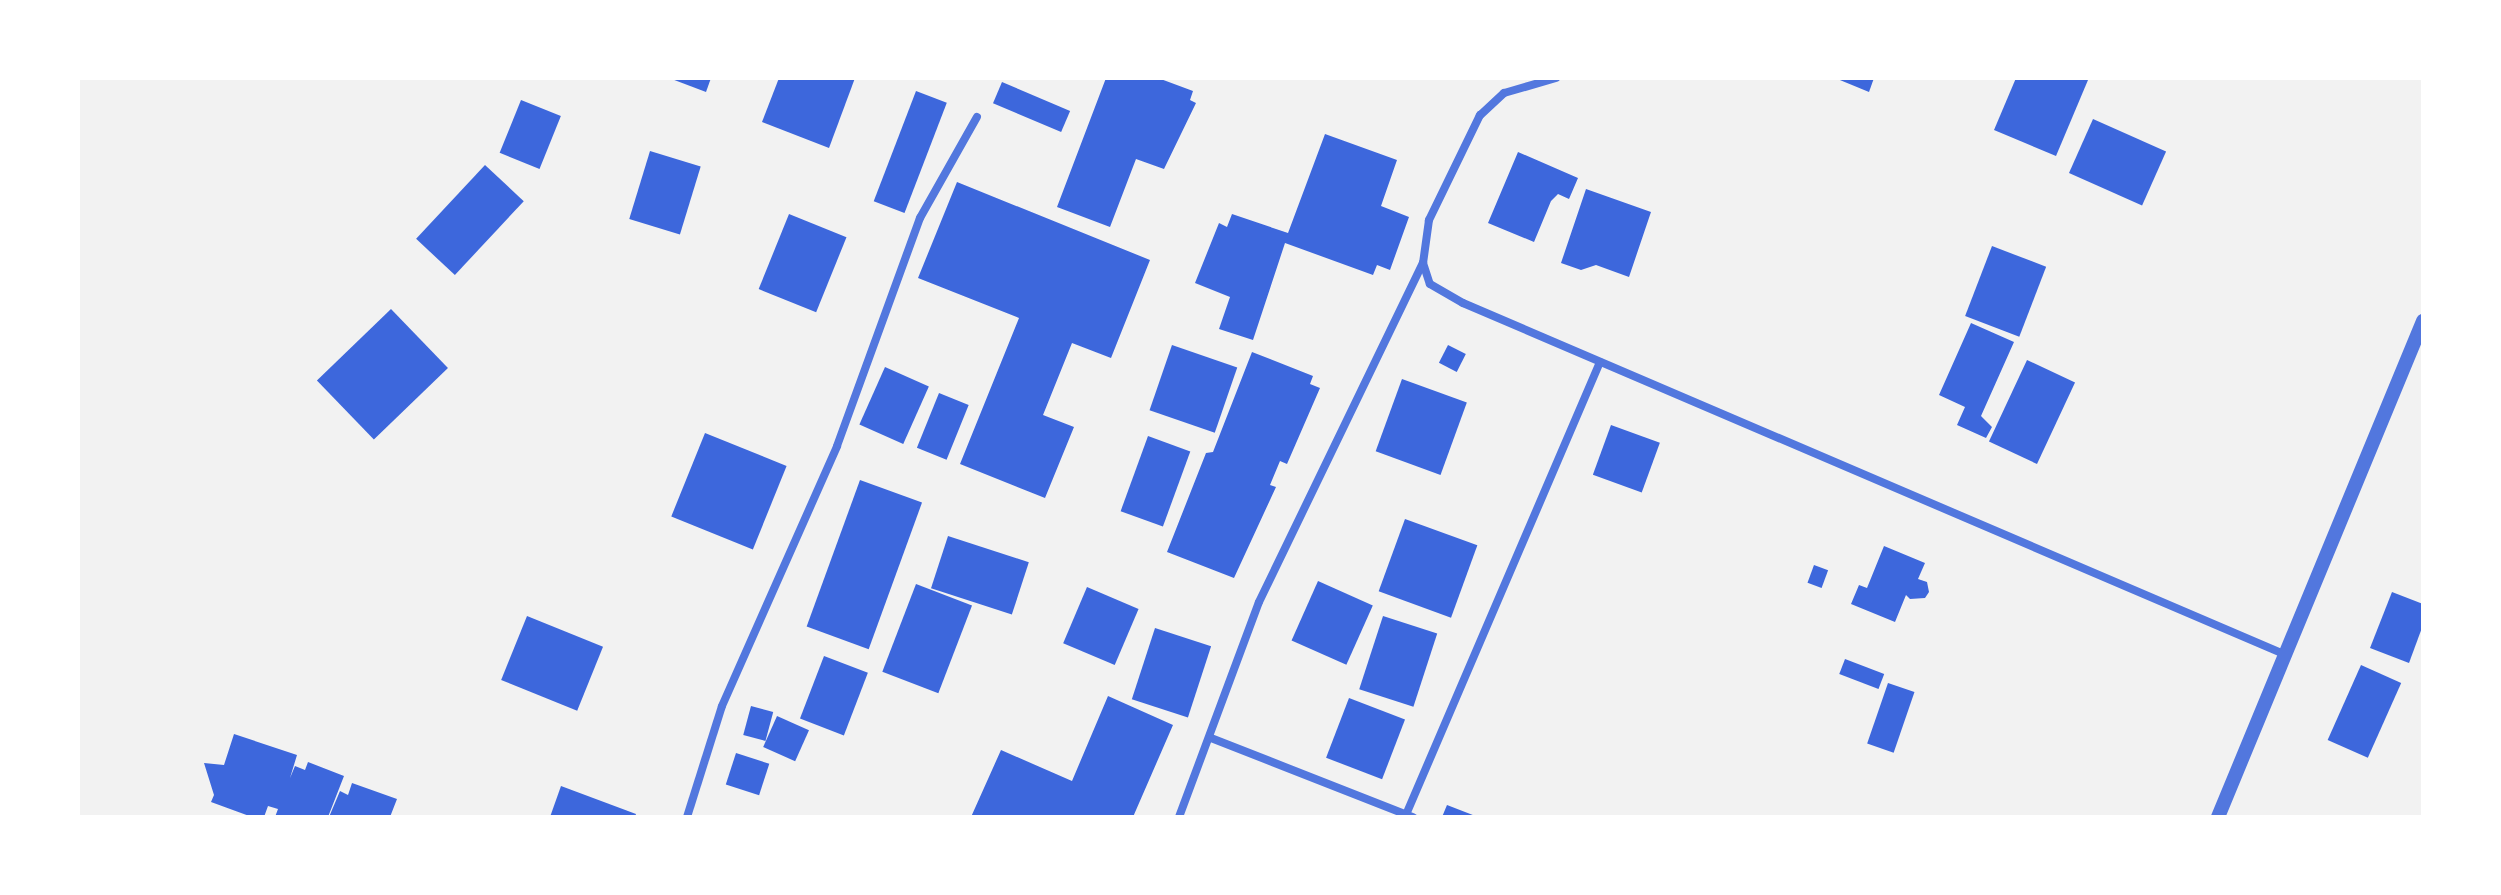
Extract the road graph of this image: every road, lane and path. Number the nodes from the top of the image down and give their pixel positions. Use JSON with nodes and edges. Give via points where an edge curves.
{"nodes":[{"id":1,"x":1556,"y":78,"type":"edge"},
{"id":2,"x":977,"y":117,"type":"dead end"},
{"id":3,"x":1423,"y":263,"type":"junction"},
{"id":4,"x":2423,"y":321,"type":"edge"},
{"id":5,"x":1600,"y":362,"type":"junction"},
{"id":6,"x":2284,"y":654,"type":"junction"},
{"id":7,"x":1211,"y":738,"type":"junction"},
{"id":8,"x":1408,"y":816,"type":"edge"},
{"id":9,"x":687,"y":817,"type":"edge"},
{"id":10,"x":1179,"y":817,"type":"edge"},
{"id":11,"x":2218,"y":817,"type":"edge"}],
"edges":[{"from":1,"to":3,"type":"street","via":[[1504,93],[1480,115],[1429,220]]},
{"from":2,"to":9,"type":"street","via":[[920,218],[837,446],[722,706]]},
{"from":3,"to":5,"type":"street","via":[[1430,284],[1463,303]]},
{"from":3,"to":7,"type":"street","via":[[1259,602]]},
{"from":4,"to":6,"type":"street"},
{"from":5,"to":6,"type":"street"},
{"from":5,"to":8,"type":"street"},
{"from":6,"to":11,"type":"street"},
{"from":7,"to":8,"type":"street"},
{"from":7,"to":10,"type":"street"}]}
